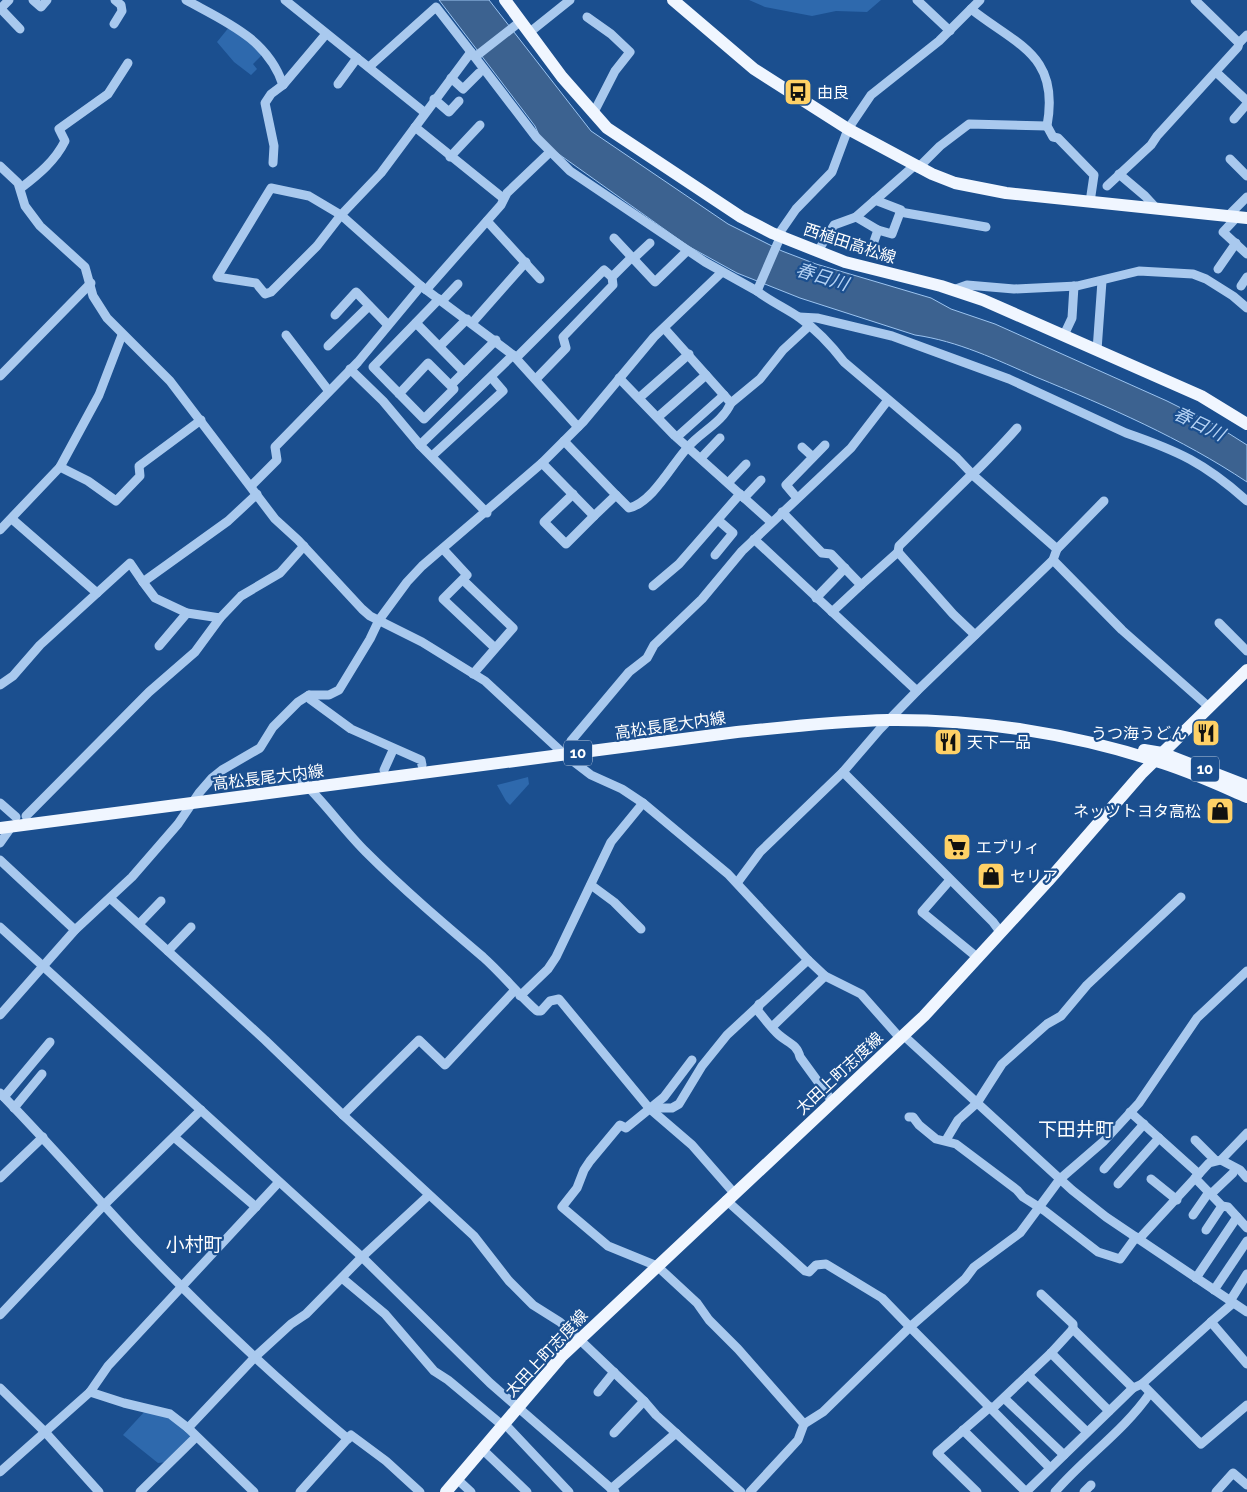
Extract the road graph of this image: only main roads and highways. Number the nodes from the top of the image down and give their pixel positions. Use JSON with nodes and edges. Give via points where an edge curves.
{"nodes":[{"id":1,"x":505,"y":0,"type":"edge"},
{"id":2,"x":673,"y":0,"type":"edge"},
{"id":3,"x":1237,"y":217,"type":"edge"},
{"id":4,"x":1247,"y":424,"type":"edge"},
{"id":5,"x":1247,"y":670,"type":"edge"},
{"id":6,"x":564,"y":749,"type":"junction"},
{"id":7,"x":1159,"y":757,"type":"junction"},
{"id":8,"x":306,"y":785,"type":"junction"},
{"id":9,"x":1247,"y":786,"type":"edge"},
{"id":10,"x":1247,"y":796,"type":"edge"},
{"id":11,"x":0,"y":819,"type":"edge"},
{"id":12,"x":13,"y":822,"type":"edge"},
{"id":13,"x":446,"y":1492,"type":"edge"}],
"edges":[{"from":1,"to":4,"type":"main road","name":"西植田高松線","via":[[562,77],[607,128],[777,241],[983,300],[1201,396]]},
{"from":2,"to":3,"type":"main road","via":[[754,69],[848,129],[916,167],[956,183],[1090,202]]},
{"from":5,"to":7,"type":"main road","name":"太田上町志度線"},
{"from":6,"to":7,"type":"main road","name":"高松長尾大内線","number":"10","via":[[754,726],[817,724],[892,716],[988,718],[1036,725],[1078,732]]},
{"from":6,"to":8,"type":"main road","name":"高松長尾大内線","number":"10"},
{"from":6,"to":8,"type":"main road","name":"高松長尾大内線","number":"10","via":[[384,770]]},
{"from":7,"to":9,"type":"main road","name":"高松長尾大内線","number":"10"},
{"from":7,"to":10,"type":"main road","name":"高松長尾大内線","number":"10"},
{"from":7,"to":13,"type":"main road","name":"太田上町志度線","via":[[978,958],[902,1036],[560,1357]]},
{"from":8,"to":12,"type":"main road","name":"高松長尾大内線","number":"10"},
{"from":11,"to":12,"type":"main road","name":"高松長尾大内線","number":"10"}]}
